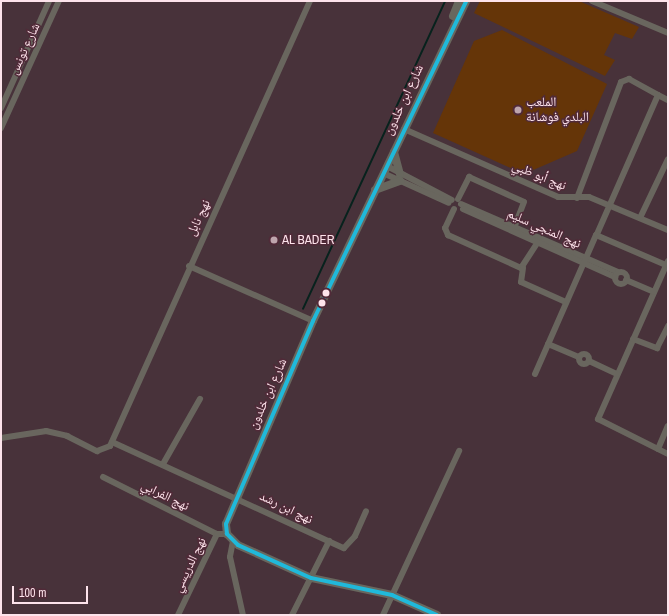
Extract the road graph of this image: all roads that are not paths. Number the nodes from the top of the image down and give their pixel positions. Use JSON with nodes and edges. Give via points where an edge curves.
{"nodes":[{"id":1,"x":50,"y":1,"type":"edge"},
{"id":2,"x":59,"y":1,"type":"edge"},
{"id":3,"x":310,"y":1,"type":"edge"},
{"id":4,"x":459,"y":1,"type":"edge"},
{"id":5,"x":466,"y":1,"type":"edge"},
{"id":6,"x":592,"y":1,"type":"edge"},
{"id":7,"x":668,"y":33,"type":"edge"},
{"id":8,"x":436,"y":60,"type":"junction"},
{"id":9,"x":658,"y":95,"type":"junction"},
{"id":10,"x":668,"y":100,"type":"edge"},
{"id":11,"x":1,"y":108,"type":"edge"},
{"id":12,"x":1,"y":128,"type":"edge"},
{"id":13,"x":404,"y":129,"type":"junction"},
{"id":14,"x":394,"y":151,"type":"junction"},
{"id":15,"x":668,"y":159,"type":"edge"},
{"id":16,"x":385,"y":170,"type":"junction"},
{"id":17,"x":400,"y":178,"type":"junction"},
{"id":18,"x":375,"y":190,"type":"junction"},
{"id":19,"x":577,"y":198,"type":"junction"},
{"id":20,"x":456,"y":204,"type":"junction"},
{"id":21,"x":609,"y":205,"type":"junction"},
{"id":22,"x":640,"y":218,"type":"junction"},
{"id":23,"x":668,"y":229,"type":"edge"},
{"id":24,"x":514,"y":230,"type":"junction"},
{"id":25,"x":597,"y":234,"type":"junction"},
{"id":26,"x":537,"y":243,"type":"junction"},
{"id":27,"x":583,"y":261,"type":"junction"},
{"id":28,"x":667,"y":263,"type":"edge"},
{"id":29,"x":189,"y":266,"type":"junction"},
{"id":30,"x":523,"y":268,"type":"junction"},
{"id":31,"x":616,"y":275,"type":"junction"},
{"id":32,"x":626,"y":280,"type":"junction"},
{"id":33,"x":654,"y":292,"type":"junction"},
{"id":34,"x":566,"y":302,"type":"junction"},
{"id":35,"x":313,"y":321,"type":"junction"},
{"id":36,"x":668,"y":326,"type":"edge"},
{"id":37,"x":633,"y":339,"type":"junction"},
{"id":38,"x":548,"y":344,"type":"junction"},
{"id":39,"x":535,"y":374,"type":"dead end"},
{"id":40,"x":617,"y":374,"type":"junction"},
{"id":41,"x":200,"y":400,"type":"dead end"},
{"id":42,"x":668,"y":426,"type":"edge"},
{"id":43,"x":1,"y":438,"type":"edge"},
{"id":44,"x":111,"y":444,"type":"junction"},
{"id":45,"x":658,"y":449,"type":"junction"},
{"id":46,"x":459,"y":451,"type":"dead end"},
{"id":47,"x":668,"y":454,"type":"edge"},
{"id":48,"x":163,"y":464,"type":"junction"},
{"id":49,"x":103,"y":477,"type":"dead end"},
{"id":50,"x":236,"y":497,"type":"junction"},
{"id":51,"x":366,"y":511,"type":"dead end"},
{"id":52,"x":217,"y":534,"type":"junction"},
{"id":53,"x":230,"y":537,"type":"junction"},
{"id":54,"x":329,"y":541,"type":"junction"},
{"id":55,"x":311,"y":578,"type":"junction"},
{"id":56,"x":392,"y":595,"type":"junction"},
{"id":57,"x":178,"y":615,"type":"edge"},
{"id":58,"x":243,"y":615,"type":"edge"},
{"id":59,"x":292,"y":615,"type":"edge"},
{"id":60,"x":383,"y":615,"type":"edge"},
{"id":61,"x":437,"y":615,"type":"edge"}],
"edges":[{"from":1,"to":11,"type":"street","name":"شارع تونس"},
{"from":2,"to":12,"type":"street","name":"شارع تونس"},
{"from":3,"to":29,"type":"street","name":"نهج نابل"},
{"from":4,"to":8,"type":"street"},
{"from":5,"to":8,"type":"street"},
{"from":6,"to":7,"type":"street"},
{"from":8,"to":13,"type":"street","name":"شارع ابن خلدون"},
{"from":9,"to":10,"type":"street"},
{"from":9,"to":19,"type":"street","via":[[629,79],[621,82]]},
{"from":9,"to":21,"type":"street"},
{"from":13,"to":14,"type":"street","name":"شارع ابن خلدون"},
{"from":13,"to":19,"type":"street","name":"نهج أبو ظبي","via":[[558,197]]},
{"from":14,"to":16,"type":"street","name":"شارع ابن خلدون"},
{"from":14,"to":17,"type":"street"},
{"from":15,"to":22,"type":"street"},
{"from":16,"to":17,"type":"street","name":"نهج المنجي سليم"},
{"from":16,"to":18,"type":"street","name":"شارع ابن خلدون"},
{"from":17,"to":18,"type":"street"},
{"from":17,"to":20,"type":"street","name":"نهج المنجي سليم"},
{"from":18,"to":35,"type":"street","name":"شارع ابن خلدون"},
{"from":19,"to":21,"type":"street","name":"نهج أبو ظبي","via":[[589,197]]},
{"from":20,"to":24,"type":"street","name":"نهج المنجي سليم"},
{"from":20,"to":24,"type":"street","via":[[469,177],[524,202]]},
{"from":20,"to":30,"type":"street","via":[[445,228],[448,235]]},
{"from":21,"to":22,"type":"street","name":"نهج أبو ظبي"},
{"from":21,"to":25,"type":"street"},
{"from":22,"to":23,"type":"street","name":"نهج أبو ظبي"},
{"from":24,"to":26,"type":"street","name":"نهج المنجي سليم"},
{"from":24,"to":27,"type":"street","name":"نهج المنجي سليم"},
{"from":25,"to":27,"type":"street"},
{"from":25,"to":28,"type":"street"},
{"from":26,"to":27,"type":"street","name":"نهج المنجي سليم"},
{"from":26,"to":30,"type":"street"},
{"from":27,"to":31,"type":"street","name":"نهج المنجي سليم"},
{"from":27,"to":34,"type":"street"},
{"from":28,"to":33,"type":"street"},
{"from":29,"to":35,"type":"street"},
{"from":29,"to":44,"type":"street","name":"نهج نابل"},
{"from":30,"to":34,"type":"street","via":[[521,282]]},
{"from":31,"to":32,"type":"street","via":[[625,274]]},
{"from":31,"to":32,"type":"street","name":"نهج المنجي سليم","via":[[619,283]]},
{"from":32,"to":33,"type":"street"},
{"from":33,"to":37,"type":"street"},
{"from":34,"to":38,"type":"street"},
{"from":35,"to":50,"type":"street","name":"شارع ابن خلدون"},
{"from":36,"to":37,"type":"street","via":[[658,348]]},
{"from":37,"to":40,"type":"street"},
{"from":38,"to":39,"type":"street"},
{"from":38,"to":40,"type":"street","via":[[579,357],[586,354],[589,361]]},
{"from":40,"to":45,"type":"street","via":[[598,419]]},
{"from":41,"to":48,"type":"street"},
{"from":42,"to":45,"type":"street"},
{"from":43,"to":44,"type":"street","via":[[46,431],[67,436],[97,451]]},
{"from":44,"to":48,"type":"street","name":"نهج ابن رشد"},
{"from":45,"to":47,"type":"street"},
{"from":46,"to":56,"type":"street"},
{"from":48,"to":50,"type":"street","name":"نهج ابن رشد"},
{"from":49,"to":52,"type":"street","name":"نهج الفرابي"},
{"from":50,"to":53,"type":"street","name":"شارع ابن خلدون","via":[[226,517]]},
{"from":50,"to":54,"type":"street","name":"نهج ابن رشد"},
{"from":51,"to":54,"type":"street","name":"نهج ابن رشد","via":[[348,546]]},
{"from":52,"to":53,"type":"street","name":"نهج الدريسي"},
{"from":52,"to":57,"type":"street","name":"نهج الدريسي"},
{"from":53,"to":55,"type":"street"},
{"from":53,"to":58,"type":"street","via":[[230,557]]},
{"from":54,"to":55,"type":"street"},
{"from":55,"to":56,"type":"street"},
{"from":55,"to":59,"type":"street"},
{"from":56,"to":60,"type":"street"},
{"from":56,"to":61,"type":"street"}]}
